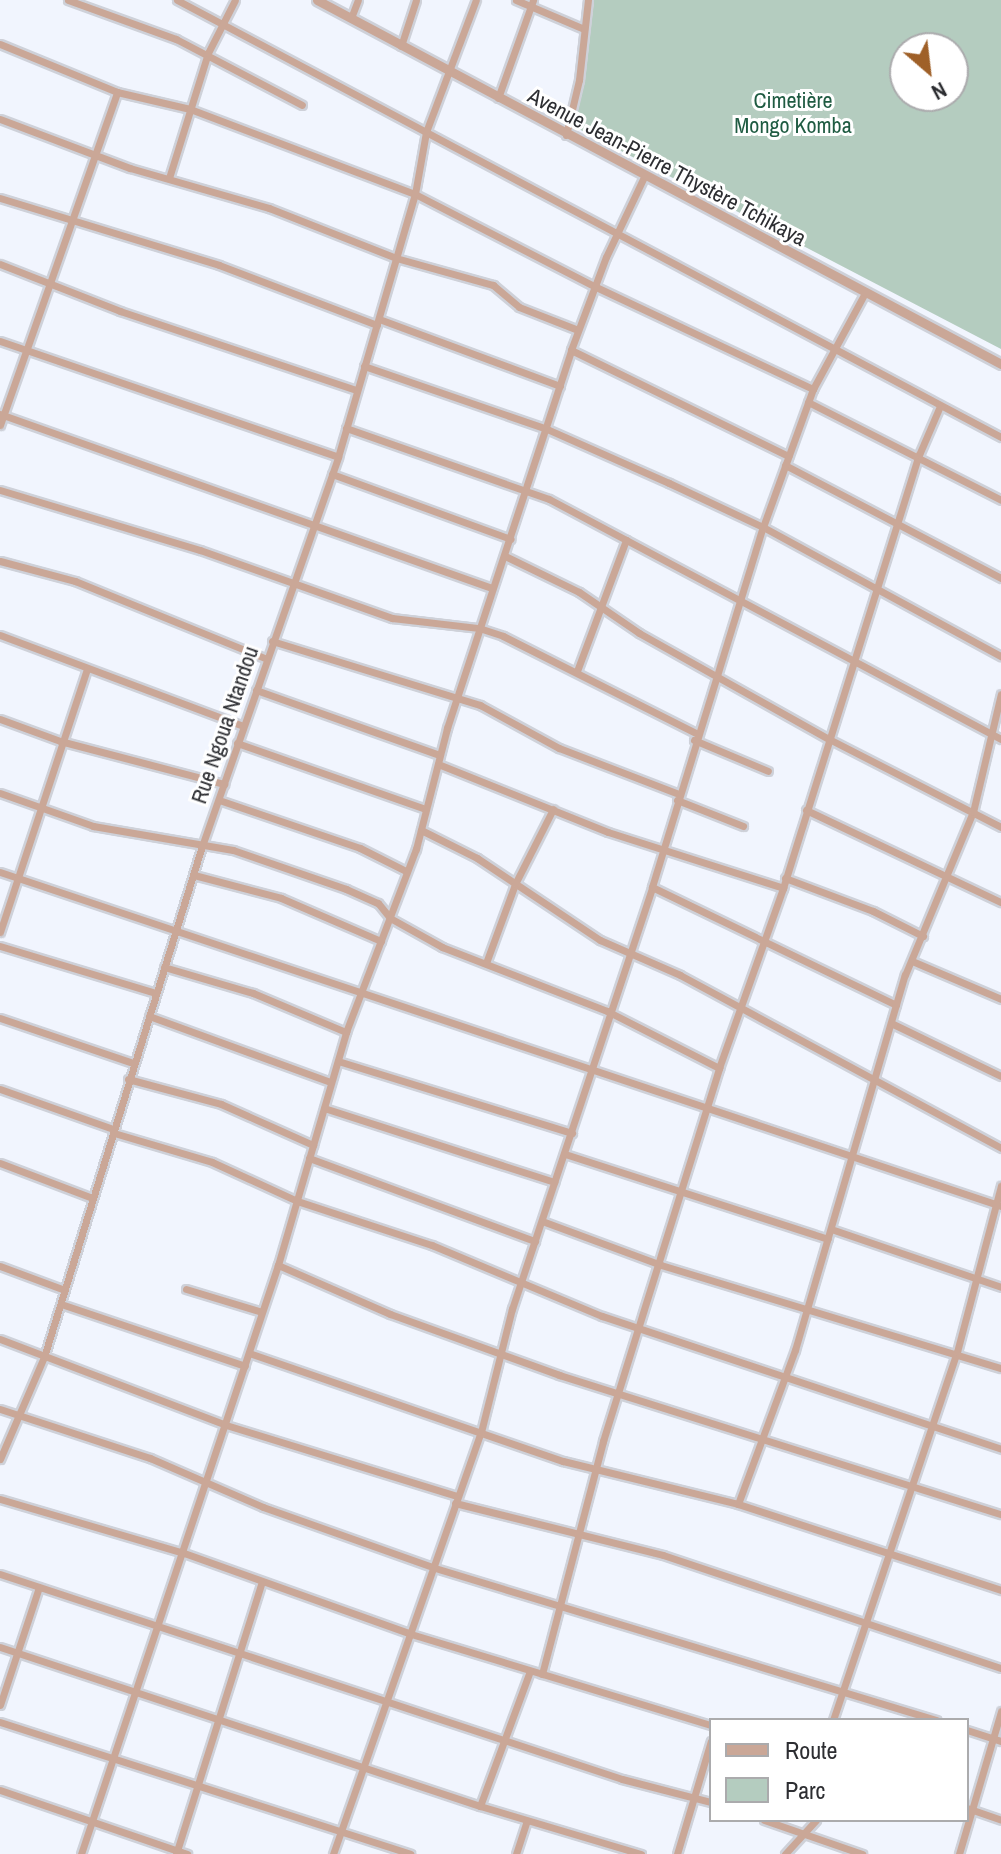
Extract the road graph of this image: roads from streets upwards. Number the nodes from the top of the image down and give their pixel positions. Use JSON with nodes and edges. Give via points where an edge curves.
{"nodes":[{"id":1,"x":68,"y":0,"type":"edge"},
{"id":2,"x":177,"y":0,"type":"edge"},
{"id":3,"x":235,"y":0,"type":"edge"},
{"id":4,"x":317,"y":0,"type":"edge"},
{"id":5,"x":358,"y":0,"type":"edge"},
{"id":6,"x":416,"y":0,"type":"edge"},
{"id":7,"x":476,"y":0,"type":"edge"},
{"id":8,"x":516,"y":0,"type":"edge"},
{"id":9,"x":588,"y":0,"type":"edge"},
{"id":10,"x":532,"y":3,"type":"edge"},
{"id":11,"x":351,"y":18,"type":"junction"},
{"id":12,"x":223,"y":26,"type":"junction"},
{"id":13,"x":584,"y":29,"type":"junction"},
{"id":14,"x":0,"y":44,"type":"edge"},
{"id":15,"x":401,"y":46,"type":"junction"},
{"id":16,"x":208,"y":53,"type":"junction"},
{"id":17,"x":451,"y":73,"type":"junction"},
{"id":18,"x":117,"y":92,"type":"junction"},
{"id":19,"x":498,"y":98,"type":"junction"},
{"id":20,"x":302,"y":105,"type":"dead end"},
{"id":21,"x":190,"y":109,"type":"junction"},
{"id":22,"x":0,"y":119,"type":"edge"},
{"id":23,"x":426,"y":132,"type":"junction"},
{"id":24,"x":566,"y":135,"type":"junction"},
{"id":25,"x":95,"y":155,"type":"junction"},
{"id":26,"x":644,"y":177,"type":"junction"},
{"id":27,"x":169,"y":178,"type":"junction"},
{"id":28,"x":415,"y":194,"type":"junction"},
{"id":29,"x":0,"y":198,"type":"edge"},
{"id":30,"x":74,"y":219,"type":"junction"},
{"id":31,"x":615,"y":235,"type":"junction"},
{"id":32,"x":396,"y":258,"type":"junction"},
{"id":33,"x":0,"y":264,"type":"edge"},
{"id":34,"x":53,"y":282,"type":"junction"},
{"id":35,"x":596,"y":287,"type":"junction"},
{"id":36,"x":866,"y":291,"type":"junction"},
{"id":37,"x":378,"y":322,"type":"junction"},
{"id":38,"x":578,"y":330,"type":"junction"},
{"id":39,"x":0,"y":341,"type":"edge"},
{"id":40,"x":28,"y":350,"type":"junction"},
{"id":41,"x":571,"y":350,"type":"junction"},
{"id":42,"x":834,"y":350,"type":"junction"},
{"id":43,"x":1001,"y":364,"type":"edge"},
{"id":44,"x":364,"y":366,"type":"junction"},
{"id":45,"x":560,"y":386,"type":"junction"},
{"id":46,"x":813,"y":389,"type":"junction"},
{"id":47,"x":356,"y":390,"type":"junction"},
{"id":48,"x":808,"y":402,"type":"junction"},
{"id":49,"x":940,"y":406,"type":"junction"},
{"id":50,"x":2,"y":415,"type":"edge"},
{"id":51,"x":0,"y":425,"type":"edge"},
{"id":52,"x":346,"y":428,"type":"junction"},
{"id":53,"x":547,"y":429,"type":"junction"},
{"id":54,"x":1001,"y":437,"type":"edge"},
{"id":55,"x":919,"y":455,"type":"junction"},
{"id":56,"x":338,"y":457,"type":"junction"},
{"id":57,"x":786,"y":460,"type":"junction"},
{"id":58,"x":332,"y":474,"type":"junction"},
{"id":59,"x":0,"y":490,"type":"edge"},
{"id":60,"x":527,"y":490,"type":"junction"},
{"id":61,"x":1001,"y":500,"type":"edge"},
{"id":62,"x":899,"y":524,"type":"junction"},
{"id":63,"x":313,"y":527,"type":"junction"},
{"id":64,"x":763,"y":527,"type":"junction"},
{"id":65,"x":511,"y":539,"type":"junction"},
{"id":66,"x":626,"y":540,"type":"junction"},
{"id":67,"x":505,"y":556,"type":"junction"},
{"id":68,"x":0,"y":561,"type":"edge"},
{"id":69,"x":1001,"y":578,"type":"edge"},
{"id":70,"x":293,"y":586,"type":"junction"},
{"id":71,"x":492,"y":588,"type":"junction"},
{"id":72,"x":879,"y":590,"type":"junction"},
{"id":73,"x":741,"y":604,"type":"junction"},
{"id":74,"x":603,"y":609,"type":"junction"},
{"id":75,"x":479,"y":628,"type":"junction"},
{"id":76,"x":0,"y":635,"type":"edge"},
{"id":77,"x":272,"y":641,"type":"junction"},
{"id":78,"x":1001,"y":656,"type":"edge"},
{"id":79,"x":265,"y":658,"type":"junction"},
{"id":80,"x":854,"y":662,"type":"junction"},
{"id":81,"x":87,"y":669,"type":"junction"},
{"id":82,"x":577,"y":671,"type":"junction"},
{"id":83,"x":717,"y":676,"type":"junction"},
{"id":84,"x":256,"y":690,"type":"junction"},
{"id":85,"x":1001,"y":694,"type":"edge"},
{"id":86,"x":456,"y":701,"type":"junction"},
{"id":87,"x":0,"y":719,"type":"edge"},
{"id":88,"x":243,"y":726,"type":"junction"},
{"id":89,"x":989,"y":732,"type":"junction"},
{"id":90,"x":695,"y":736,"type":"junction"},
{"id":91,"x":829,"y":739,"type":"junction"},
{"id":92,"x":1001,"y":739,"type":"edge"},
{"id":93,"x":60,"y":741,"type":"junction"},
{"id":94,"x":237,"y":743,"type":"junction"},
{"id":95,"x":440,"y":755,"type":"junction"},
{"id":96,"x":438,"y":764,"type":"junction"},
{"id":97,"x":768,"y":771,"type":"dead end"},
{"id":98,"x":224,"y":784,"type":"junction"},
{"id":99,"x":0,"y":793,"type":"edge"},
{"id":100,"x":678,"y":797,"type":"junction"},
{"id":101,"x":219,"y":800,"type":"junction"},
{"id":102,"x":38,"y":807,"type":"junction"},
{"id":103,"x":425,"y":809,"type":"junction"},
{"id":104,"x":553,"y":809,"type":"junction"},
{"id":105,"x":806,"y":810,"type":"junction"},
{"id":106,"x":973,"y":812,"type":"junction"},
{"id":107,"x":743,"y":826,"type":"dead end"},
{"id":108,"x":1001,"y":827,"type":"edge"},
{"id":109,"x":421,"y":830,"type":"junction"},
{"id":110,"x":202,"y":846,"type":"junction"},
{"id":111,"x":663,"y":851,"type":"junction"},
{"id":112,"x":406,"y":871,"type":"junction"},
{"id":113,"x":0,"y":872,"type":"edge"},
{"id":114,"x":194,"y":875,"type":"junction"},
{"id":115,"x":16,"y":877,"type":"junction"},
{"id":116,"x":785,"y":878,"type":"junction"},
{"id":117,"x":948,"y":878,"type":"junction"},
{"id":118,"x":515,"y":884,"type":"junction"},
{"id":119,"x":652,"y":887,"type":"junction"},
{"id":120,"x":783,"y":888,"type":"junction"},
{"id":121,"x":1001,"y":902,"type":"edge"},
{"id":122,"x":390,"y":918,"type":"junction"},
{"id":123,"x":176,"y":930,"type":"junction"},
{"id":124,"x":0,"y":932,"type":"edge"},
{"id":125,"x":923,"y":936,"type":"junction"},
{"id":126,"x":381,"y":941,"type":"junction"},
{"id":127,"x":764,"y":941,"type":"junction"},
{"id":128,"x":0,"y":946,"type":"edge"},
{"id":129,"x":627,"y":953,"type":"junction"},
{"id":130,"x":912,"y":961,"type":"junction"},
{"id":131,"x":486,"y":963,"type":"junction"},
{"id":132,"x":164,"y":967,"type":"junction"},
{"id":133,"x":156,"y":993,"type":"junction"},
{"id":134,"x":361,"y":993,"type":"junction"},
{"id":135,"x":1001,"y":999,"type":"edge"},
{"id":136,"x":896,"y":1005,"type":"junction"},
{"id":137,"x":742,"y":1009,"type":"junction"},
{"id":138,"x":607,"y":1011,"type":"junction"},
{"id":139,"x":149,"y":1016,"type":"junction"},
{"id":140,"x":0,"y":1018,"type":"edge"},
{"id":141,"x":893,"y":1024,"type":"junction"},
{"id":142,"x":346,"y":1032,"type":"junction"},
{"id":143,"x":338,"y":1061,"type":"junction"},
{"id":144,"x":133,"y":1063,"type":"junction"},
{"id":145,"x":719,"y":1068,"type":"junction"},
{"id":146,"x":592,"y":1069,"type":"junction"},
{"id":147,"x":1001,"y":1076,"type":"edge"},
{"id":148,"x":128,"y":1079,"type":"junction"},
{"id":149,"x":875,"y":1079,"type":"junction"},
{"id":150,"x":330,"y":1082,"type":"junction"},
{"id":151,"x":0,"y":1089,"type":"edge"},
{"id":152,"x":324,"y":1108,"type":"junction"},
{"id":153,"x":706,"y":1109,"type":"junction"},
{"id":154,"x":113,"y":1131,"type":"junction"},
{"id":155,"x":572,"y":1133,"type":"junction"},
{"id":156,"x":313,"y":1145,"type":"junction"},
{"id":157,"x":1001,"y":1148,"type":"edge"},
{"id":158,"x":565,"y":1154,"type":"junction"},
{"id":159,"x":309,"y":1158,"type":"junction"},
{"id":160,"x":851,"y":1159,"type":"junction"},
{"id":161,"x":0,"y":1163,"type":"edge"},
{"id":162,"x":554,"y":1182,"type":"junction"},
{"id":163,"x":1001,"y":1186,"type":"edge"},
{"id":164,"x":681,"y":1194,"type":"junction"},
{"id":165,"x":90,"y":1197,"type":"junction"},
{"id":166,"x":297,"y":1201,"type":"junction"},
{"id":167,"x":998,"y":1205,"type":"edge"},
{"id":168,"x":542,"y":1221,"type":"junction"},
{"id":169,"x":831,"y":1229,"type":"junction"},
{"id":170,"x":828,"y":1239,"type":"junction"},
{"id":171,"x":535,"y":1241,"type":"junction"},
{"id":172,"x":278,"y":1265,"type":"junction"},
{"id":173,"x":661,"y":1265,"type":"junction"},
{"id":174,"x":0,"y":1266,"type":"edge"},
{"id":175,"x":977,"y":1278,"type":"junction"},
{"id":176,"x":521,"y":1282,"type":"junction"},
{"id":177,"x":1001,"y":1287,"type":"edge"},
{"id":178,"x":186,"y":1289,"type":"dead end"},
{"id":179,"x":65,"y":1290,"type":"junction"},
{"id":180,"x":61,"y":1304,"type":"junction"},
{"id":181,"x":806,"y":1310,"type":"junction"},
{"id":182,"x":262,"y":1312,"type":"junction"},
{"id":183,"x":639,"y":1328,"type":"junction"},
{"id":184,"x":0,"y":1339,"type":"edge"},
{"id":185,"x":500,"y":1351,"type":"junction"},
{"id":186,"x":957,"y":1352,"type":"junction"},
{"id":187,"x":249,"y":1353,"type":"junction"},
{"id":188,"x":44,"y":1357,"type":"junction"},
{"id":189,"x":245,"y":1366,"type":"junction"},
{"id":190,"x":1001,"y":1368,"type":"edge"},
{"id":191,"x":784,"y":1379,"type":"junction"},
{"id":192,"x":618,"y":1394,"type":"junction"},
{"id":193,"x":0,"y":1409,"type":"edge"},
{"id":194,"x":18,"y":1416,"type":"junction"},
{"id":195,"x":226,"y":1425,"type":"junction"},
{"id":196,"x":932,"y":1426,"type":"junction"},
{"id":197,"x":481,"y":1432,"type":"junction"},
{"id":198,"x":760,"y":1441,"type":"junction"},
{"id":199,"x":1001,"y":1449,"type":"edge"},
{"id":200,"x":0,"y":1459,"type":"edge"},
{"id":201,"x":597,"y":1469,"type":"junction"},
{"id":202,"x":207,"y":1484,"type":"junction"},
{"id":203,"x":912,"y":1488,"type":"junction"},
{"id":204,"x":0,"y":1499,"type":"edge"},
{"id":205,"x":456,"y":1500,"type":"junction"},
{"id":206,"x":738,"y":1504,"type":"junction"},
{"id":207,"x":1001,"y":1514,"type":"edge"},
{"id":208,"x":580,"y":1538,"type":"junction"},
{"id":209,"x":184,"y":1553,"type":"junction"},
{"id":210,"x":890,"y":1555,"type":"junction"},
{"id":211,"x":435,"y":1568,"type":"junction"},
{"id":212,"x":0,"y":1574,"type":"edge"},
{"id":213,"x":262,"y":1582,"type":"junction"},
{"id":214,"x":39,"y":1587,"type":"junction"},
{"id":215,"x":1001,"y":1590,"type":"edge"},
{"id":216,"x":563,"y":1606,"type":"junction"},
{"id":217,"x":864,"y":1622,"type":"junction"},
{"id":218,"x":157,"y":1627,"type":"junction"},
{"id":219,"x":411,"y":1634,"type":"junction"},
{"id":220,"x":0,"y":1647,"type":"edge"},
{"id":221,"x":19,"y":1653,"type":"junction"},
{"id":222,"x":241,"y":1655,"type":"junction"},
{"id":223,"x":1001,"y":1668,"type":"edge"},
{"id":224,"x":530,"y":1671,"type":"junction"},
{"id":225,"x":542,"y":1674,"type":"junction"},
{"id":226,"x":135,"y":1690,"type":"junction"},
{"id":227,"x":843,"y":1690,"type":"junction"},
{"id":228,"x":388,"y":1701,"type":"junction"},
{"id":229,"x":0,"y":1705,"type":"edge"},
{"id":230,"x":1001,"y":1711,"type":"edge"},
{"id":231,"x":834,"y":1718,"type":"edge"},
{"id":232,"x":930,"y":1718,"type":"edge"},
{"id":233,"x":221,"y":1719,"type":"junction"},
{"id":234,"x":0,"y":1722,"type":"edge"},
{"id":235,"x":709,"y":1724,"type":"edge"},
{"id":236,"x":969,"y":1731,"type":"edge"},
{"id":237,"x":505,"y":1740,"type":"junction"},
{"id":238,"x":997,"y":1740,"type":"edge"},
{"id":239,"x":709,"y":1748,"type":"edge"},
{"id":240,"x":115,"y":1757,"type":"junction"},
{"id":241,"x":363,"y":1768,"type":"junction"},
{"id":242,"x":199,"y":1784,"type":"junction"},
{"id":243,"x":0,"y":1790,"type":"edge"},
{"id":244,"x":696,"y":1796,"type":"junction"},
{"id":245,"x":709,"y":1801,"type":"edge"},
{"id":246,"x":480,"y":1806,"type":"junction"},
{"id":247,"x":970,"y":1809,"type":"edge"},
{"id":248,"x":1001,"y":1820,"type":"edge"},
{"id":249,"x":92,"y":1821,"type":"junction"},
{"id":250,"x":527,"y":1821,"type":"junction"},
{"id":251,"x":770,"y":1822,"type":"edge"},
{"id":252,"x":814,"y":1822,"type":"edge"},
{"id":253,"x":967,"y":1822,"type":"edge"},
{"id":254,"x":342,"y":1831,"type":"junction"},
{"id":255,"x":804,"y":1834,"type":"junction"},
{"id":256,"x":176,"y":1852,"type":"edge"},
{"id":257,"x":81,"y":1854,"type":"edge"},
{"id":258,"x":187,"y":1854,"type":"edge"},
{"id":259,"x":333,"y":1854,"type":"edge"},
{"id":260,"x":410,"y":1854,"type":"edge"},
{"id":261,"x":516,"y":1854,"type":"edge"},
{"id":262,"x":641,"y":1854,"type":"edge"},
{"id":263,"x":677,"y":1854,"type":"edge"},
{"id":264,"x":785,"y":1854,"type":"edge"},
{"id":265,"x":862,"y":1854,"type":"edge"},
{"id":266,"x":959,"y":1854,"type":"edge"}],
"edges":[{"from":1,"to":16,"type":"street"},
{"from":2,"to":12,"type":"street"},
{"from":3,"to":12,"type":"street"},
{"from":4,"to":11,"type":"street","name":"Avenue Jean-Pierre Thystère Tchikaya"},
{"from":5,"to":11,"type":"street"},
{"from":6,"to":15,"type":"street"},
{"from":7,"to":17,"type":"street","name":"Rue Ngoua Ntandou"},
{"from":8,"to":10,"type":"street"},
{"from":9,"to":13,"type":"street"},
{"from":10,"to":13,"type":"street"},
{"from":10,"to":19,"type":"street"},
{"from":11,"to":15,"type":"street","name":"Avenue Jean-Pierre Thystère Tchikaya"},
{"from":12,"to":16,"type":"street"},
{"from":12,"to":23,"type":"street"},
{"from":13,"to":24,"type":"street"},
{"from":14,"to":18,"type":"street"},
{"from":15,"to":17,"type":"street","name":"Avenue Jean-Pierre Thystère Tchikaya"},
{"from":16,"to":20,"type":"street"},
{"from":16,"to":21,"type":"street"},
{"from":17,"to":19,"type":"street","name":"Avenue Jean-Pierre Thystère Tchikaya"},
{"from":17,"to":23,"type":"street","name":"Rue Ngoua Ntandou"},
{"from":18,"to":21,"type":"street"},
{"from":18,"to":25,"type":"street"},
{"from":19,"to":24,"type":"street","name":"Avenue Jean-Pierre Thystère Tchikaya"},
{"from":21,"to":27,"type":"street"},
{"from":21,"to":28,"type":"street"},
{"from":22,"to":25,"type":"street"},
{"from":23,"to":28,"type":"street","name":"Rue Ngoua Ntandou"},
{"from":23,"to":31,"type":"street"},
{"from":24,"to":26,"type":"street","name":"Avenue Jean-Pierre Thystère Tchikaya"},
{"from":25,"to":27,"type":"street"},
{"from":25,"to":30,"type":"street"},
{"from":26,"to":31,"type":"street"},
{"from":26,"to":36,"type":"street","name":"Avenue Jean-Pierre Thystère Tchikaya"},
{"from":27,"to":32,"type":"street","via":[[269,208]]},
{"from":28,"to":32,"type":"street","name":"Rue Ngoua Ntandou"},
{"from":28,"to":35,"type":"street"},
{"from":29,"to":30,"type":"street"},
{"from":30,"to":34,"type":"street"},
{"from":30,"to":37,"type":"street"},
{"from":31,"to":35,"type":"street"},
{"from":31,"to":42,"type":"street"},
{"from":32,"to":37,"type":"street","name":"Rue Ngoua Ntandou"},
{"from":32,"to":38,"type":"street","via":[[493,285],[519,307]]},
{"from":33,"to":34,"type":"street"},
{"from":34,"to":40,"type":"street"},
{"from":34,"to":47,"type":"street","via":[[120,311]]},
{"from":35,"to":38,"type":"street"},
{"from":35,"to":46,"type":"street"},
{"from":36,"to":42,"type":"street"},
{"from":36,"to":43,"type":"street","name":"Avenue Jean-Pierre Thystère Tchikaya"},
{"from":37,"to":44,"type":"street","name":"Rue Ngoua Ntandou"},
{"from":37,"to":45,"type":"street"},
{"from":38,"to":41,"type":"street"},
{"from":39,"to":40,"type":"street"},
{"from":40,"to":50,"type":"street"},
{"from":40,"to":56,"type":"street"},
{"from":41,"to":45,"type":"street"},
{"from":41,"to":57,"type":"street"},
{"from":42,"to":46,"type":"street"},
{"from":42,"to":49,"type":"street"},
{"from":44,"to":47,"type":"street","name":"Rue Ngoua Ntandou"},
{"from":44,"to":53,"type":"street"},
{"from":45,"to":53,"type":"street"},
{"from":46,"to":48,"type":"street"},
{"from":47,"to":52,"type":"street","name":"Rue Ngoua Ntandou"},
{"from":48,"to":55,"type":"street"},
{"from":48,"to":57,"type":"street"},
{"from":49,"to":54,"type":"street"},
{"from":49,"to":55,"type":"street"},
{"from":50,"to":51,"type":"street"},
{"from":50,"to":63,"type":"street"},
{"from":52,"to":56,"type":"street","name":"Rue Ngoua Ntandou"},
{"from":52,"to":60,"type":"street"},
{"from":53,"to":60,"type":"street"},
{"from":53,"to":64,"type":"street"},
{"from":55,"to":61,"type":"street"},
{"from":55,"to":62,"type":"street"},
{"from":56,"to":58,"type":"street","name":"Rue Ngoua Ntandou"},
{"from":57,"to":62,"type":"street"},
{"from":57,"to":64,"type":"street"},
{"from":58,"to":63,"type":"street","name":"Rue Ngoua Ntandou"},
{"from":58,"to":65,"type":"street"},
{"from":59,"to":70,"type":"street","via":[[200,550]]},
{"from":60,"to":65,"type":"street"},
{"from":60,"to":66,"type":"street"},
{"from":62,"to":69,"type":"street"},
{"from":62,"to":72,"type":"street"},
{"from":63,"to":70,"type":"street","name":"Rue Ngoua Ntandou"},
{"from":63,"to":71,"type":"street"},
{"from":64,"to":72,"type":"street"},
{"from":64,"to":73,"type":"street"},
{"from":65,"to":67,"type":"street"},
{"from":66,"to":73,"type":"street"},
{"from":66,"to":74,"type":"street"},
{"from":67,"to":71,"type":"street"},
{"from":67,"to":74,"type":"street"},
{"from":68,"to":79,"type":"street","via":[[75,581]]},
{"from":70,"to":75,"type":"street","via":[[406,622]]},
{"from":70,"to":77,"type":"street","name":"Rue Ngoua Ntandou"},
{"from":71,"to":75,"type":"street"},
{"from":72,"to":78,"type":"street"},
{"from":72,"to":80,"type":"street"},
{"from":73,"to":80,"type":"street"},
{"from":73,"to":83,"type":"street"},
{"from":74,"to":82,"type":"street"},
{"from":74,"to":83,"type":"street"},
{"from":75,"to":82,"type":"street"},
{"from":75,"to":86,"type":"street"},
{"from":76,"to":81,"type":"street"},
{"from":77,"to":79,"type":"street","name":"Rue Ngoua Ntandou"},
{"from":77,"to":86,"type":"street"},
{"from":79,"to":84,"type":"street","name":"Rue Ngoua Ntandou"},
{"from":80,"to":89,"type":"street"},
{"from":80,"to":91,"type":"street"},
{"from":81,"to":88,"type":"street"},
{"from":81,"to":93,"type":"street"},
{"from":82,"to":90,"type":"street"},
{"from":83,"to":90,"type":"street"},
{"from":83,"to":91,"type":"street"},
{"from":84,"to":88,"type":"street","name":"Rue Ngoua Ntandou"},
{"from":84,"to":95,"type":"street"},
{"from":85,"to":89,"type":"street"},
{"from":86,"to":95,"type":"street"},
{"from":86,"to":100,"type":"street","via":[[480,705],[559,748]]},
{"from":87,"to":93,"type":"street"},
{"from":88,"to":94,"type":"street","name":"Rue Ngoua Ntandou"},
{"from":89,"to":92,"type":"street"},
{"from":89,"to":106,"type":"street"},
{"from":90,"to":97,"type":"street"},
{"from":90,"to":100,"type":"street"},
{"from":91,"to":105,"type":"street"},
{"from":91,"to":106,"type":"street"},
{"from":93,"to":98,"type":"street"},
{"from":93,"to":102,"type":"street"},
{"from":94,"to":98,"type":"street","name":"Rue Ngoua Ntandou"},
{"from":94,"to":103,"type":"street"},
{"from":95,"to":96,"type":"street"},
{"from":96,"to":103,"type":"street"},
{"from":96,"to":104,"type":"street"},
{"from":98,"to":101,"type":"street","name":"Rue Ngoua Ntandou"},
{"from":99,"to":102,"type":"street"},
{"from":100,"to":107,"type":"street"},
{"from":100,"to":111,"type":"street"},
{"from":101,"to":110,"type":"street","name":"Rue Ngoua Ntandou"},
{"from":101,"to":112,"type":"street","via":[[360,848]]},
{"from":102,"to":110,"type":"street","via":[[93,826]]},
{"from":102,"to":115,"type":"street"},
{"from":103,"to":109,"type":"street"},
{"from":104,"to":111,"type":"street"},
{"from":104,"to":118,"type":"street"},
{"from":105,"to":116,"type":"street"},
{"from":105,"to":117,"type":"street"},
{"from":106,"to":108,"type":"street"},
{"from":106,"to":117,"type":"street"},
{"from":109,"to":112,"type":"street"},
{"from":109,"to":118,"type":"street"},
{"from":110,"to":114,"type":"street","name":"Rue Ngoua Ntandou"},
{"from":110,"to":122,"type":"street","via":[[233,850],[346,889],[378,903]]},
{"from":111,"to":119,"type":"street"},
{"from":111,"to":120,"type":"street"},
{"from":112,"to":122,"type":"street"},
{"from":113,"to":115,"type":"street"},
{"from":114,"to":123,"type":"street","name":"Rue Ngoua Ntandou"},
{"from":114,"to":126,"type":"street","via":[[281,898]]},
{"from":115,"to":123,"type":"street"},
{"from":115,"to":124,"type":"street"},
{"from":116,"to":120,"type":"street"},
{"from":116,"to":125,"type":"street"},
{"from":117,"to":121,"type":"street"},
{"from":117,"to":125,"type":"street"},
{"from":118,"to":129,"type":"street"},
{"from":118,"to":131,"type":"street"},
{"from":119,"to":127,"type":"street"},
{"from":119,"to":129,"type":"street"},
{"from":120,"to":127,"type":"street"},
{"from":122,"to":126,"type":"street"},
{"from":122,"to":131,"type":"street","via":[[426,940]]},
{"from":123,"to":132,"type":"street","name":"Rue Ngoua Ntandou"},
{"from":123,"to":134,"type":"street"},
{"from":125,"to":130,"type":"street"},
{"from":126,"to":134,"type":"street"},
{"from":127,"to":136,"type":"street"},
{"from":127,"to":137,"type":"street"},
{"from":128,"to":133,"type":"street"},
{"from":129,"to":137,"type":"street"},
{"from":129,"to":138,"type":"street"},
{"from":130,"to":135,"type":"street"},
{"from":130,"to":136,"type":"street"},
{"from":131,"to":138,"type":"street"},
{"from":132,"to":133,"type":"street","name":"Rue Ngoua Ntandou"},
{"from":132,"to":142,"type":"street","via":[[253,993]]},
{"from":133,"to":139,"type":"street","name":"Rue Ngoua Ntandou"},
{"from":134,"to":142,"type":"street"},
{"from":134,"to":146,"type":"street"},
{"from":136,"to":141,"type":"street"},
{"from":137,"to":145,"type":"street"},
{"from":137,"to":149,"type":"street"},
{"from":138,"to":145,"type":"street"},
{"from":138,"to":146,"type":"street"},
{"from":139,"to":144,"type":"street","name":"Rue Ngoua Ntandou"},
{"from":139,"to":150,"type":"street"},
{"from":140,"to":144,"type":"street"},
{"from":141,"to":147,"type":"street"},
{"from":141,"to":149,"type":"street"},
{"from":142,"to":143,"type":"street"},
{"from":143,"to":150,"type":"street"},
{"from":143,"to":155,"type":"street"},
{"from":144,"to":148,"type":"street","name":"Rue Ngoua Ntandou"},
{"from":145,"to":153,"type":"street"},
{"from":146,"to":153,"type":"street"},
{"from":146,"to":155,"type":"street"},
{"from":148,"to":154,"type":"street","name":"Rue Ngoua Ntandou"},
{"from":148,"to":156,"type":"street","via":[[221,1104]]},
{"from":149,"to":157,"type":"street"},
{"from":149,"to":160,"type":"street"},
{"from":150,"to":152,"type":"street"},
{"from":151,"to":154,"type":"street"},
{"from":152,"to":156,"type":"street"},
{"from":152,"to":162,"type":"street"},
{"from":153,"to":160,"type":"street"},
{"from":153,"to":164,"type":"street"},
{"from":154,"to":165,"type":"street","name":"Rue Ngoua Ntandou"},
{"from":154,"to":166,"type":"street","via":[[212,1162]]},
{"from":155,"to":158,"type":"street"},
{"from":156,"to":159,"type":"street"},
{"from":158,"to":162,"type":"street"},
{"from":158,"to":164,"type":"street"},
{"from":159,"to":166,"type":"street"},
{"from":159,"to":171,"type":"street"},
{"from":160,"to":167,"type":"street"},
{"from":160,"to":169,"type":"street"},
{"from":161,"to":165,"type":"street"},
{"from":162,"to":168,"type":"street"},
{"from":163,"to":167,"type":"street"},
{"from":164,"to":170,"type":"street"},
{"from":164,"to":173,"type":"street"},
{"from":165,"to":179,"type":"street","name":"Rue Ngoua Ntandou"},
{"from":166,"to":172,"type":"street"},
{"from":166,"to":176,"type":"street","via":[[432,1245]]},
{"from":167,"to":175,"type":"street"},
{"from":168,"to":171,"type":"street"},
{"from":168,"to":173,"type":"street"},
{"from":169,"to":170,"type":"street"},
{"from":169,"to":175,"type":"street"},
{"from":170,"to":181,"type":"street"},
{"from":171,"to":176,"type":"street"},
{"from":172,"to":182,"type":"street"},
{"from":172,"to":185,"type":"street","via":[[390,1314]]},
{"from":173,"to":181,"type":"street"},
{"from":173,"to":183,"type":"street"},
{"from":174,"to":179,"type":"street"},
{"from":175,"to":177,"type":"street"},
{"from":175,"to":186,"type":"street"},
{"from":176,"to":183,"type":"street"},
{"from":176,"to":185,"type":"street"},
{"from":178,"to":182,"type":"street"},
{"from":179,"to":180,"type":"street","name":"Rue Ngoua Ntandou"},
{"from":180,"to":188,"type":"street","name":"Rue Ngoua Ntandou"},
{"from":180,"to":189,"type":"street"},
{"from":181,"to":186,"type":"street"},
{"from":181,"to":191,"type":"street"},
{"from":182,"to":187,"type":"street"},
{"from":183,"to":191,"type":"street"},
{"from":183,"to":192,"type":"street"},
{"from":184,"to":188,"type":"street"},
{"from":185,"to":192,"type":"street"},
{"from":185,"to":197,"type":"street"},
{"from":186,"to":190,"type":"street"},
{"from":186,"to":196,"type":"street"},
{"from":187,"to":189,"type":"street"},
{"from":187,"to":197,"type":"street"},
{"from":188,"to":194,"type":"street","name":"Rue Ngoua Ntandou"},
{"from":188,"to":195,"type":"street"},
{"from":189,"to":195,"type":"street"},
{"from":191,"to":196,"type":"street"},
{"from":191,"to":198,"type":"street"},
{"from":192,"to":198,"type":"street"},
{"from":192,"to":201,"type":"street"},
{"from":193,"to":194,"type":"street"},
{"from":194,"to":200,"type":"street","name":"Rue Ngoua Ntandou"},
{"from":194,"to":202,"type":"street","via":[[150,1458]]},
{"from":195,"to":202,"type":"street"},
{"from":195,"to":205,"type":"street"},
{"from":196,"to":199,"type":"street"},
{"from":196,"to":203,"type":"street"},
{"from":197,"to":201,"type":"street"},
{"from":197,"to":205,"type":"street"},
{"from":198,"to":203,"type":"street"},
{"from":198,"to":206,"type":"street"},
{"from":201,"to":206,"type":"street"},
{"from":201,"to":208,"type":"street"},
{"from":202,"to":209,"type":"street"},
{"from":202,"to":211,"type":"street"},
{"from":203,"to":207,"type":"street"},
{"from":203,"to":210,"type":"street"},
{"from":204,"to":209,"type":"street"},
{"from":205,"to":208,"type":"street"},
{"from":205,"to":211,"type":"street"},
{"from":206,"to":210,"type":"street"},
{"from":208,"to":216,"type":"street"},
{"from":208,"to":217,"type":"street","via":[[663,1555]]},
{"from":209,"to":213,"type":"street"},
{"from":209,"to":218,"type":"street"},
{"from":210,"to":215,"type":"street"},
{"from":210,"to":217,"type":"street"},
{"from":211,"to":216,"type":"street"},
{"from":211,"to":219,"type":"street"},
{"from":212,"to":214,"type":"street"},
{"from":213,"to":219,"type":"street"},
{"from":213,"to":222,"type":"street"},
{"from":214,"to":218,"type":"street"},
{"from":214,"to":221,"type":"street"},
{"from":216,"to":225,"type":"street"},
{"from":216,"to":227,"type":"street"},
{"from":217,"to":223,"type":"street"},
{"from":217,"to":227,"type":"street"},
{"from":218,"to":222,"type":"street"},
{"from":218,"to":226,"type":"street"},
{"from":219,"to":224,"type":"street"},
{"from":219,"to":228,"type":"street"},
{"from":220,"to":221,"type":"street"},
{"from":221,"to":226,"type":"street"},
{"from":221,"to":229,"type":"street"},
{"from":222,"to":228,"type":"street"},
{"from":222,"to":233,"type":"street"},
{"from":224,"to":225,"type":"street"},
{"from":224,"to":237,"type":"street"},
{"from":225,"to":235,"type":"street"},
{"from":226,"to":233,"type":"street"},
{"from":226,"to":240,"type":"street"},
{"from":227,"to":231,"type":"street"},
{"from":227,"to":232,"type":"street"},
{"from":228,"to":237,"type":"street"},
{"from":228,"to":241,"type":"street"},
{"from":230,"to":238,"type":"street"},
{"from":233,"to":241,"type":"street"},
{"from":233,"to":242,"type":"street"},
{"from":234,"to":240,"type":"street"},
{"from":236,"to":238,"type":"street"},
{"from":237,"to":244,"type":"street","via":[[622,1779]]},
{"from":237,"to":246,"type":"street"},
{"from":238,"to":247,"type":"street"},
{"from":239,"to":244,"type":"street"},
{"from":240,"to":242,"type":"street"},
{"from":240,"to":249,"type":"street"},
{"from":241,"to":246,"type":"street"},
{"from":241,"to":254,"type":"street"},
{"from":242,"to":254,"type":"street"},
{"from":242,"to":256,"type":"street"},
{"from":243,"to":249,"type":"street"},
{"from":244,"to":245,"type":"street"},
{"from":244,"to":263,"type":"street"},
{"from":246,"to":250,"type":"street"},
{"from":247,"to":248,"type":"street"},
{"from":249,"to":256,"type":"street"},
{"from":249,"to":257,"type":"street"},
{"from":250,"to":261,"type":"street"},
{"from":250,"to":262,"type":"street"},
{"from":251,"to":255,"type":"street"},
{"from":252,"to":255,"type":"street"},
{"from":253,"to":266,"type":"street"},
{"from":254,"to":259,"type":"street"},
{"from":254,"to":260,"type":"street"},
{"from":255,"to":264,"type":"street"},
{"from":255,"to":265,"type":"street"},
{"from":256,"to":258,"type":"street"}]}
